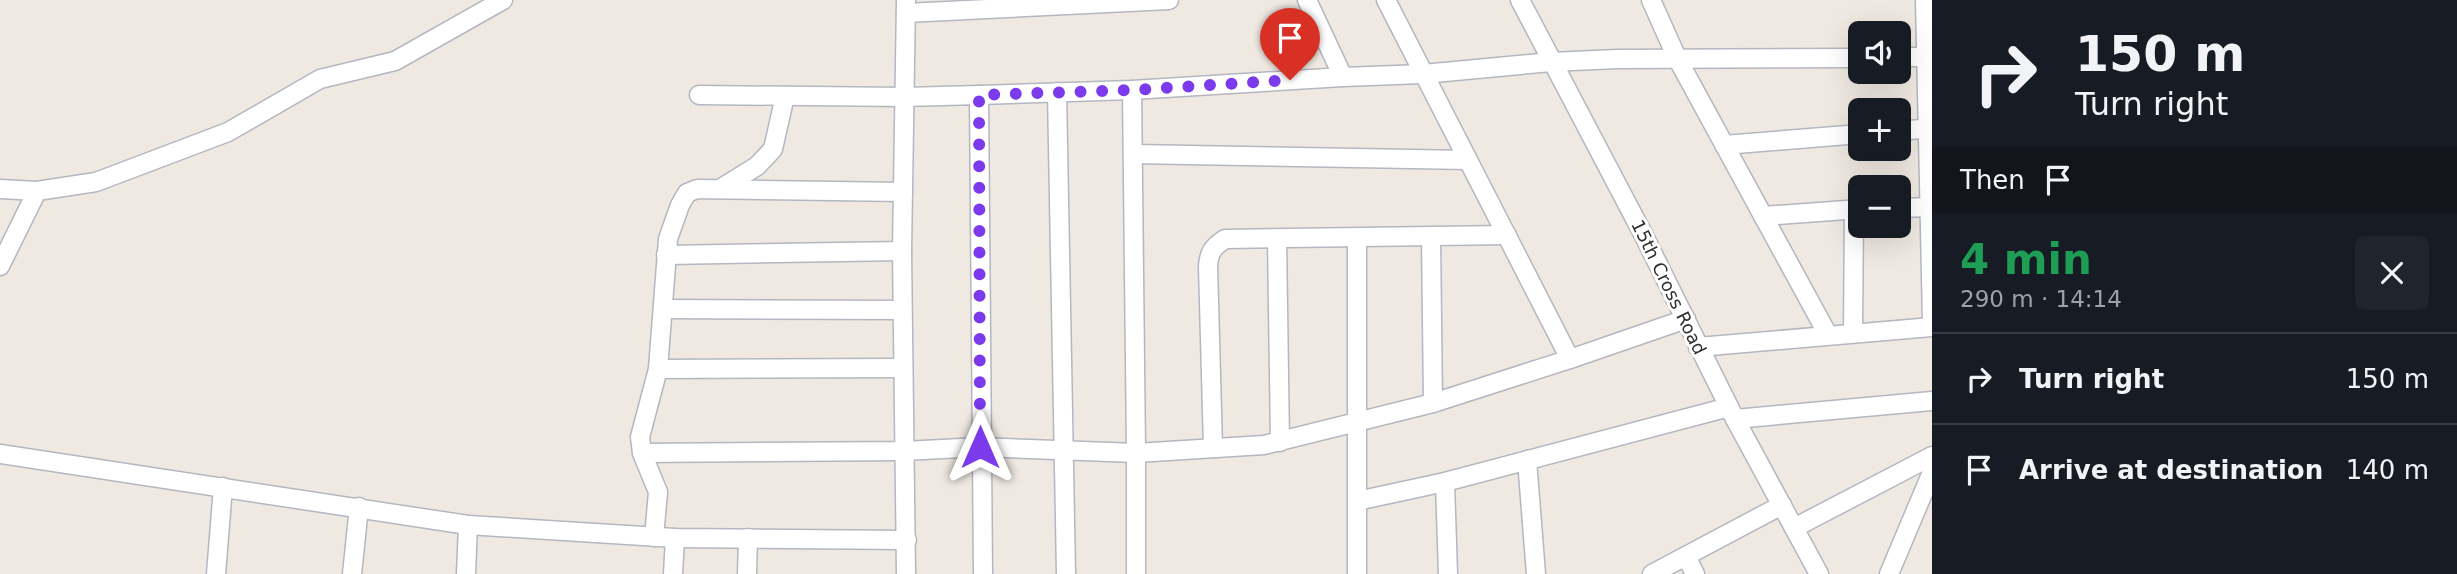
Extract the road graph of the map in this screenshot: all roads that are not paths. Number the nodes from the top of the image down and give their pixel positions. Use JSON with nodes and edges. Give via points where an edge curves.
{"nodes":[{"id":1,"x":503,"y":0,"type":"edge"},
{"id":2,"x":1169,"y":0,"type":"edge"},
{"id":3,"x":1307,"y":0,"type":"edge"},
{"id":4,"x":1386,"y":0,"type":"edge"},
{"id":5,"x":1520,"y":0,"type":"edge"},
{"id":6,"x":1651,"y":0,"type":"edge"},
{"id":7,"x":1926,"y":0,"type":"edge"},
{"id":8,"x":1137,"y":1,"type":"edge"},
{"id":9,"x":949,"y":6,"type":"edge"},
{"id":10,"x":906,"y":7,"type":"edge"},
{"id":11,"x":1911,"y":57,"type":"edge"},
{"id":12,"x":1930,"y":57,"type":"edge"},
{"id":13,"x":1677,"y":58,"type":"junction"},
{"id":14,"x":1848,"y":58,"type":"edge"},
{"id":15,"x":1551,"y":62,"type":"junction"},
{"id":16,"x":1423,"y":75,"type":"junction"},
{"id":17,"x":1343,"y":77,"type":"junction"},
{"id":18,"x":1132,"y":90,"type":"junction"},
{"id":19,"x":1057,"y":92,"type":"junction"},
{"id":20,"x":699,"y":95,"type":"dead end"},
{"id":21,"x":979,"y":95,"type":"junction"},
{"id":22,"x":785,"y":96,"type":"junction"},
{"id":23,"x":904,"y":97,"type":"junction"},
{"id":24,"x":1930,"y":128,"type":"edge"},
{"id":25,"x":1911,"y":130,"type":"edge"},
{"id":26,"x":1848,"y":135,"type":"edge"},
{"id":27,"x":1724,"y":145,"type":"junction"},
{"id":28,"x":1133,"y":154,"type":"junction"},
{"id":29,"x":1468,"y":160,"type":"junction"},
{"id":30,"x":0,"y":189,"type":"edge"},
{"id":31,"x":720,"y":189,"type":"junction"},
{"id":32,"x":37,"y":191,"type":"junction"},
{"id":33,"x":903,"y":192,"type":"junction"},
{"id":34,"x":1931,"y":207,"type":"edge"},
{"id":35,"x":1911,"y":208,"type":"edge"},
{"id":36,"x":1848,"y":210,"type":"edge"},
{"id":37,"x":1763,"y":216,"type":"junction"},
{"id":38,"x":1507,"y":236,"type":"junction"},
{"id":39,"x":1432,"y":237,"type":"junction"},
{"id":40,"x":1856,"y":238,"type":"edge"},
{"id":41,"x":1277,"y":239,"type":"junction"},
{"id":42,"x":1357,"y":239,"type":"junction"},
{"id":43,"x":902,"y":251,"type":"junction"},
{"id":44,"x":666,"y":255,"type":"junction"},
{"id":45,"x":0,"y":266,"type":"edge"},
{"id":46,"x":664,"y":309,"type":"junction"},
{"id":47,"x":902,"y":310,"type":"junction"},
{"id":48,"x":1686,"y":319,"type":"junction"},
{"id":49,"x":1932,"y":325,"type":"edge"},
{"id":50,"x":1853,"y":333,"type":"junction"},
{"id":51,"x":1828,"y":335,"type":"junction"},
{"id":52,"x":1698,"y":346,"type":"junction"},
{"id":53,"x":1570,"y":359,"type":"junction"},
{"id":54,"x":903,"y":368,"type":"junction"},
{"id":55,"x":658,"y":369,"type":"junction"},
{"id":56,"x":1932,"y":401,"type":"edge"},
{"id":57,"x":1433,"y":403,"type":"junction"},
{"id":58,"x":1732,"y":413,"type":"junction"},
{"id":59,"x":1357,"y":422,"type":"junction"},
{"id":60,"x":1280,"y":442,"type":"junction"},
{"id":61,"x":980,"y":447,"type":"junction"},
{"id":62,"x":1213,"y":448,"type":"junction"},
{"id":63,"x":1063,"y":450,"type":"junction"},
{"id":64,"x":904,"y":451,"type":"junction"},
{"id":65,"x":642,"y":453,"type":"junction"},
{"id":66,"x":1136,"y":453,"type":"junction"},
{"id":67,"x":0,"y":454,"type":"edge"},
{"id":68,"x":1932,"y":456,"type":"edge"},
{"id":69,"x":1527,"y":460,"type":"junction"},
{"id":70,"x":1932,"y":471,"type":"edge"},
{"id":71,"x":1445,"y":482,"type":"junction"},
{"id":72,"x":223,"y":487,"type":"junction"},
{"id":73,"x":1357,"y":501,"type":"junction"},
{"id":74,"x":1782,"y":505,"type":"junction"},
{"id":75,"x":359,"y":507,"type":"junction"},
{"id":76,"x":468,"y":525,"type":"junction"},
{"id":77,"x":1794,"y":528,"type":"junction"},
{"id":78,"x":654,"y":537,"type":"junction"},
{"id":79,"x":675,"y":538,"type":"junction"},
{"id":80,"x":748,"y":538,"type":"junction"},
{"id":81,"x":907,"y":540,"type":"junction"},
{"id":82,"x":1686,"y":556,"type":"junction"},
{"id":83,"x":216,"y":574,"type":"edge"},
{"id":84,"x":352,"y":574,"type":"edge"},
{"id":85,"x":466,"y":574,"type":"edge"},
{"id":86,"x":673,"y":574,"type":"edge"},
{"id":87,"x":747,"y":574,"type":"edge"},
{"id":88,"x":906,"y":574,"type":"edge"},
{"id":89,"x":982,"y":574,"type":"edge"},
{"id":90,"x":1066,"y":574,"type":"edge"},
{"id":91,"x":1136,"y":574,"type":"edge"},
{"id":92,"x":1357,"y":574,"type":"edge"},
{"id":93,"x":1448,"y":574,"type":"edge"},
{"id":94,"x":1536,"y":574,"type":"edge"},
{"id":95,"x":1652,"y":574,"type":"edge"},
{"id":96,"x":1695,"y":574,"type":"edge"},
{"id":97,"x":1819,"y":574,"type":"edge"},
{"id":98,"x":1889,"y":574,"type":"edge"}],
"edges":[{"from":1,"to":32,"type":"street","via":[[395,61],[320,79],[228,132],[96,182]]},
{"from":2,"to":8,"type":"street"},
{"from":3,"to":17,"type":"street"},
{"from":4,"to":16,"type":"street"},
{"from":5,"to":15,"type":"street","name":"15th Cross Road"},
{"from":6,"to":13,"type":"street"},
{"from":7,"to":12,"type":"street"},
{"from":8,"to":9,"type":"street"},
{"from":9,"to":10,"type":"street"},
{"from":10,"to":23,"type":"street"},
{"from":11,"to":12,"type":"street"},
{"from":12,"to":24,"type":"street"},
{"from":13,"to":14,"type":"street"},
{"from":13,"to":15,"type":"street"},
{"from":13,"to":27,"type":"street"},
{"from":15,"to":16,"type":"street"},
{"from":15,"to":48,"type":"street","name":"15th Cross Road"},
{"from":16,"to":17,"type":"street"},
{"from":16,"to":29,"type":"street"},
{"from":17,"to":18,"type":"street"},
{"from":18,"to":19,"type":"street"},
{"from":18,"to":28,"type":"street"},
{"from":19,"to":21,"type":"street"},
{"from":19,"to":63,"type":"street"},
{"from":20,"to":22,"type":"street"},
{"from":21,"to":23,"type":"street"},
{"from":21,"to":61,"type":"street"},
{"from":22,"to":23,"type":"street"},
{"from":22,"to":31,"type":"street","via":[[773,149],[757,166]]},
{"from":23,"to":33,"type":"street"},
{"from":24,"to":25,"type":"street"},
{"from":24,"to":34,"type":"street"},
{"from":26,"to":27,"type":"street"},
{"from":27,"to":37,"type":"street"},
{"from":28,"to":29,"type":"street"},
{"from":28,"to":66,"type":"street"},
{"from":29,"to":38,"type":"street"},
{"from":30,"to":32,"type":"street"},
{"from":31,"to":33,"type":"street"},
{"from":31,"to":44,"type":"street","via":[[698,188],[687,193]]},
{"from":32,"to":45,"type":"street"},
{"from":33,"to":43,"type":"street"},
{"from":34,"to":35,"type":"street"},
{"from":34,"to":49,"type":"street"},
{"from":36,"to":37,"type":"street"},
{"from":37,"to":51,"type":"street"},
{"from":38,"to":39,"type":"street"},
{"from":38,"to":53,"type":"street"},
{"from":39,"to":42,"type":"street"},
{"from":39,"to":57,"type":"street"},
{"from":40,"to":50,"type":"street"},
{"from":41,"to":42,"type":"street"},
{"from":41,"to":60,"type":"street"},
{"from":41,"to":62,"type":"street","via":[[1224,239],[1209,254]]},
{"from":42,"to":59,"type":"street"},
{"from":43,"to":44,"type":"street"},
{"from":43,"to":47,"type":"street"},
{"from":44,"to":46,"type":"street"},
{"from":46,"to":47,"type":"street"},
{"from":46,"to":55,"type":"street"},
{"from":47,"to":54,"type":"street"},
{"from":48,"to":52,"type":"street","name":"15th Cross Road"},
{"from":48,"to":53,"type":"street"},
{"from":49,"to":50,"type":"street"},
{"from":50,"to":51,"type":"street"},
{"from":51,"to":52,"type":"street"},
{"from":52,"to":58,"type":"street","name":"15th Cross Road"},
{"from":53,"to":57,"type":"street"},
{"from":54,"to":55,"type":"street"},
{"from":54,"to":64,"type":"street"},
{"from":55,"to":65,"type":"street","via":[[640,437]]},
{"from":56,"to":58,"type":"street"},
{"from":57,"to":59,"type":"street"},
{"from":58,"to":69,"type":"street"},
{"from":58,"to":74,"type":"street","name":"15th Cross Road"},
{"from":59,"to":60,"type":"street"},
{"from":59,"to":73,"type":"street"},
{"from":60,"to":62,"type":"street"},
{"from":61,"to":63,"type":"street"},
{"from":61,"to":64,"type":"street"},
{"from":61,"to":89,"type":"street"},
{"from":62,"to":66,"type":"street"},
{"from":63,"to":66,"type":"street"},
{"from":63,"to":90,"type":"street"},
{"from":64,"to":65,"type":"street"},
{"from":64,"to":81,"type":"street"},
{"from":65,"to":78,"type":"street","via":[[658,492]]},
{"from":66,"to":91,"type":"street"},
{"from":67,"to":72,"type":"street"},
{"from":68,"to":77,"type":"street"},
{"from":69,"to":71,"type":"street"},
{"from":69,"to":94,"type":"street"},
{"from":70,"to":98,"type":"street"},
{"from":71,"to":73,"type":"street"},
{"from":71,"to":93,"type":"street"},
{"from":72,"to":75,"type":"street"},
{"from":72,"to":83,"type":"street"},
{"from":73,"to":92,"type":"street"},
{"from":74,"to":77,"type":"street","name":"15th Cross Road"},
{"from":74,"to":82,"type":"street"},
{"from":75,"to":76,"type":"street"},
{"from":75,"to":84,"type":"street"},
{"from":76,"to":78,"type":"street"},
{"from":76,"to":85,"type":"street"},
{"from":77,"to":97,"type":"street","name":"15th Cross Road"},
{"from":78,"to":79,"type":"street"},
{"from":79,"to":80,"type":"street"},
{"from":79,"to":86,"type":"street"},
{"from":80,"to":81,"type":"street"},
{"from":80,"to":87,"type":"street"},
{"from":81,"to":88,"type":"street"},
{"from":82,"to":95,"type":"street"},
{"from":82,"to":96,"type":"street"}]}
